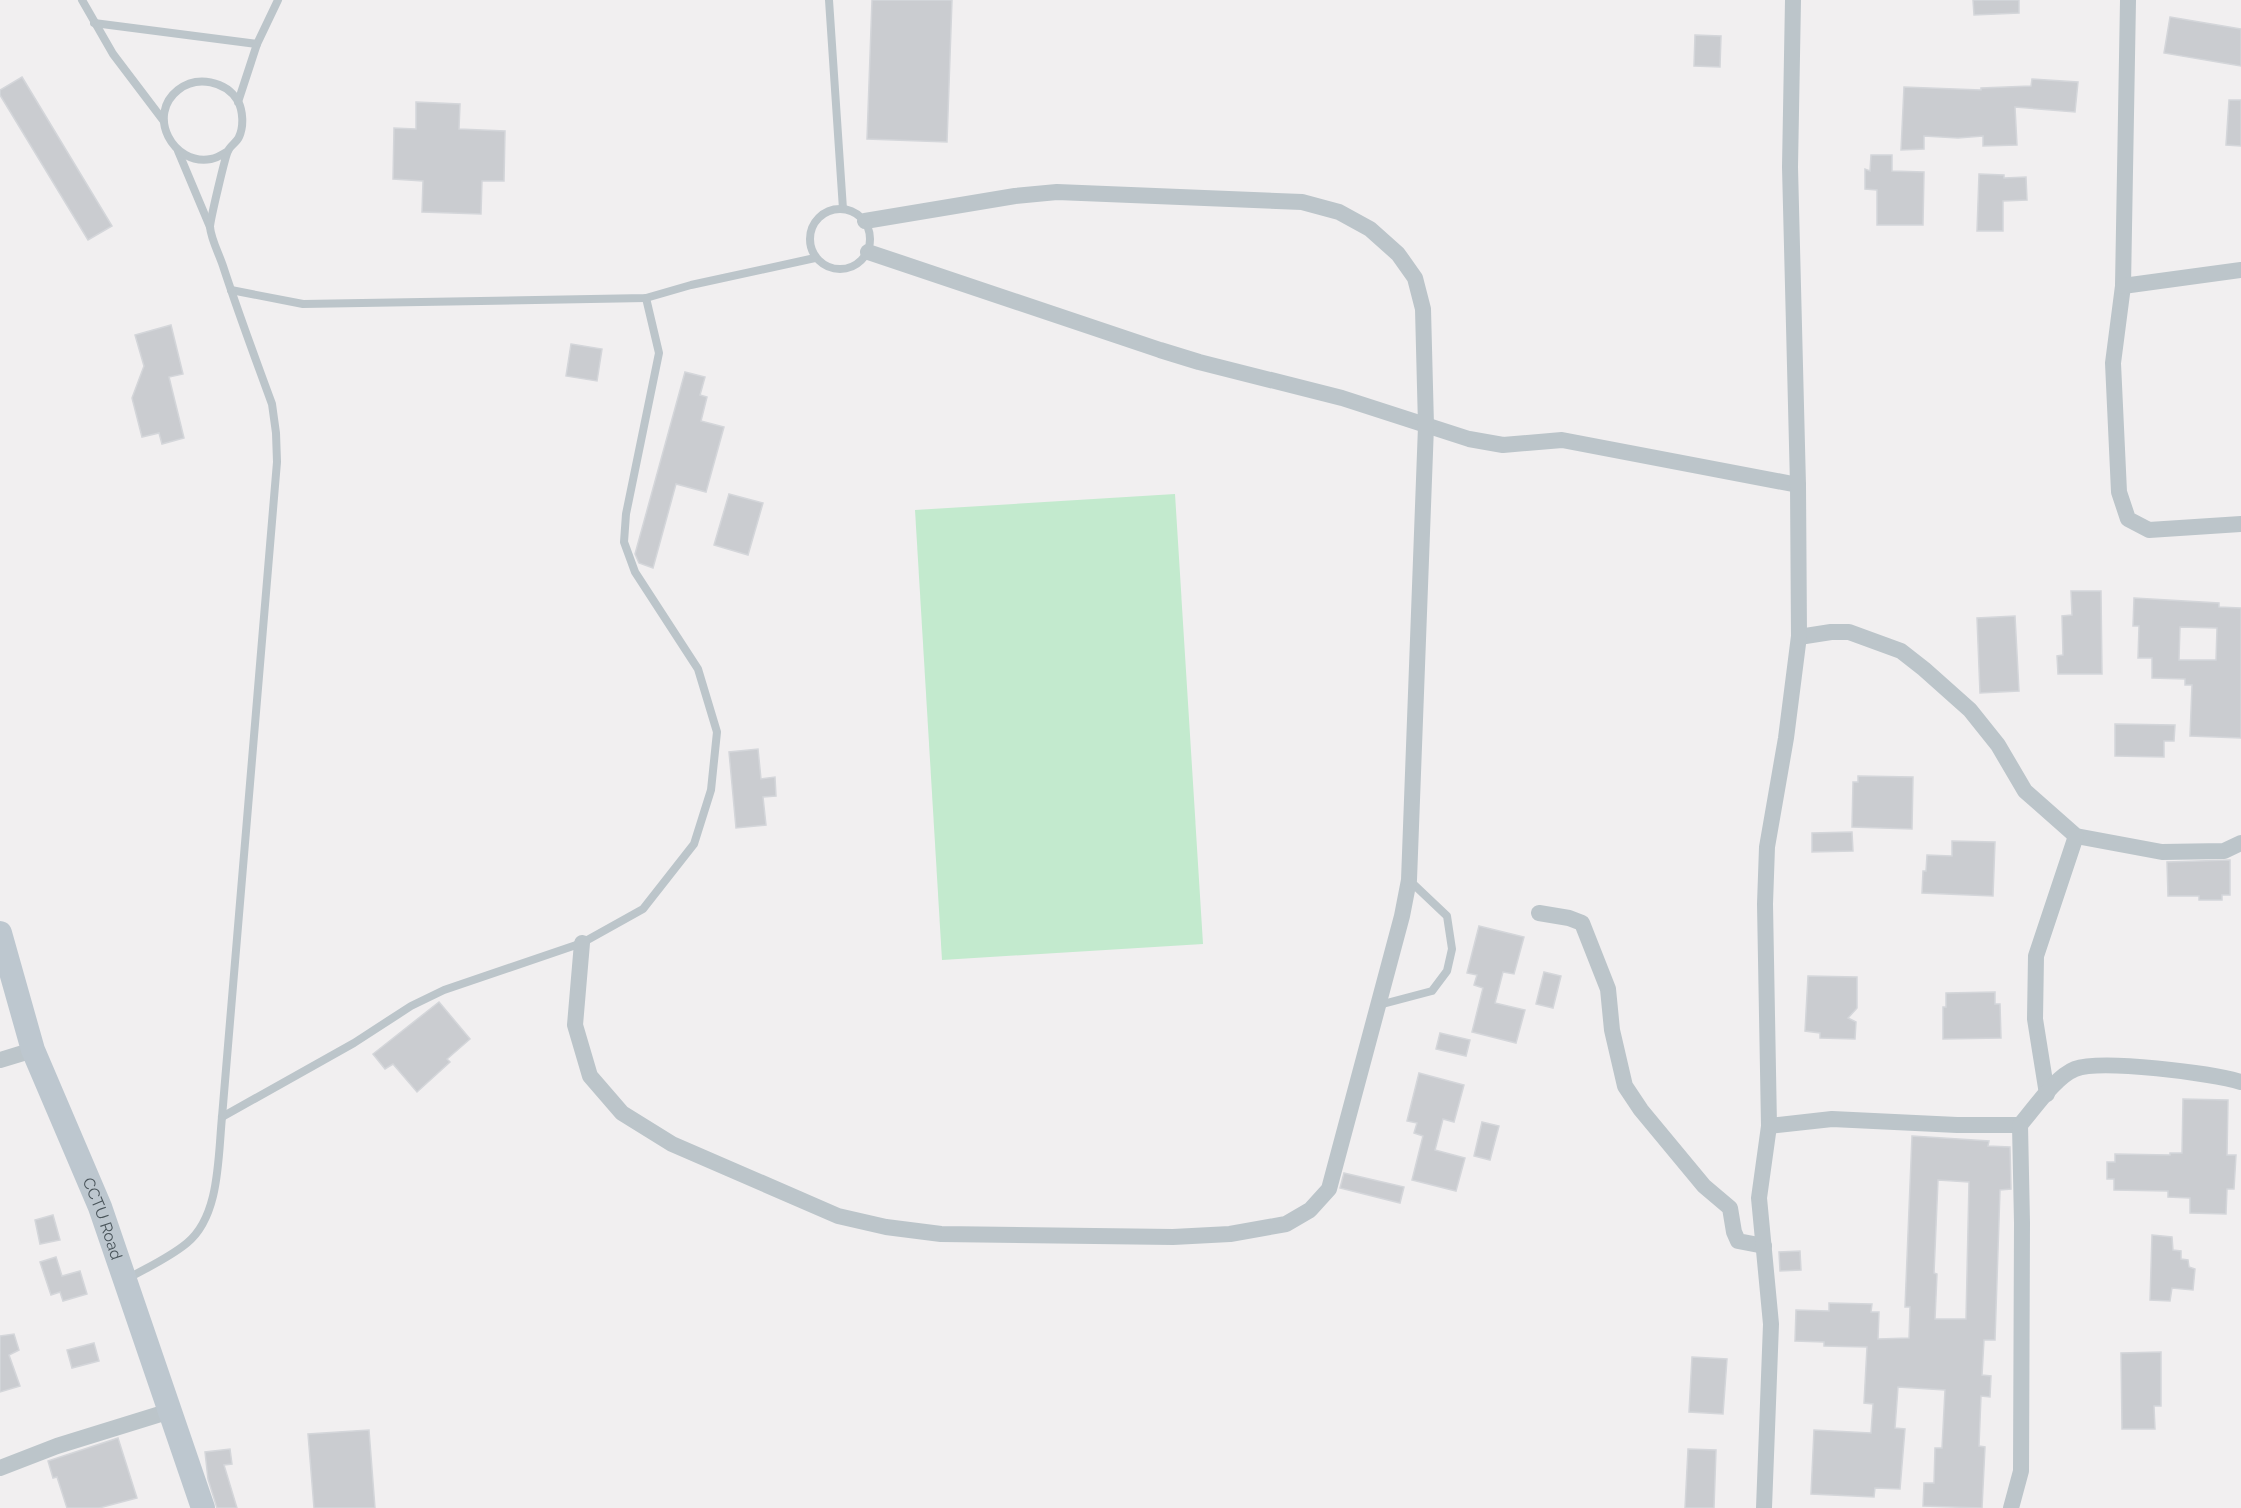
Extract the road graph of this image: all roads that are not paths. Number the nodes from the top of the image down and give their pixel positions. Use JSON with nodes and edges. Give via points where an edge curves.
{"nodes":[{"id":1,"x":82,"y":0,"type":"edge"},
{"id":2,"x":278,"y":0,"type":"edge"},
{"id":3,"x":829,"y":0,"type":"edge"},
{"id":4,"x":1793,"y":0,"type":"edge"},
{"id":5,"x":2128,"y":0,"type":"edge"},
{"id":6,"x":94,"y":23,"type":"junction"},
{"id":7,"x":257,"y":44,"type":"junction"},
{"id":8,"x":238,"y":102,"type":"junction"},
{"id":9,"x":163,"y":120,"type":"junction"},
{"id":10,"x":178,"y":151,"type":"junction"},
{"id":11,"x":228,"y":151,"type":"junction"},
{"id":12,"x":843,"y":209,"type":"junction"},
{"id":13,"x":865,"y":221,"type":"junction"},
{"id":14,"x":210,"y":227,"type":"junction"},
{"id":15,"x":868,"y":252,"type":"junction"},
{"id":16,"x":815,"y":258,"type":"junction"},
{"id":17,"x":2241,"y":270,"type":"edge"},
{"id":18,"x":2123,"y":286,"type":"junction"},
{"id":19,"x":231,"y":291,"type":"junction"},
{"id":20,"x":646,"y":298,"type":"junction"},
{"id":21,"x":1426,"y":426,"type":"junction"},
{"id":22,"x":1798,"y":485,"type":"junction"},
{"id":23,"x":2241,"y":524,"type":"edge"},
{"id":24,"x":1799,"y":637,"type":"junction"},
{"id":25,"x":2076,"y":836,"type":"junction"},
{"id":26,"x":2241,"y":843,"type":"edge"},
{"id":27,"x":1409,"y":880,"type":"junction"},
{"id":28,"x":1539,"y":913,"type":"dead end"},
{"id":29,"x":0,"y":933,"type":"edge"},
{"id":30,"x":582,"y":943,"type":"junction"},
{"id":31,"x":1379,"y":1005,"type":"junction"},
{"id":32,"x":33,"y":1050,"type":"junction"},
{"id":33,"x":0,"y":1060,"type":"edge"},
{"id":34,"x":2241,"y":1082,"type":"edge"},
{"id":35,"x":2047,"y":1094,"type":"junction"},
{"id":36,"x":222,"y":1117,"type":"junction"},
{"id":37,"x":2020,"y":1125,"type":"junction"},
{"id":38,"x":1769,"y":1126,"type":"junction"},
{"id":39,"x":1764,"y":1246,"type":"junction"},
{"id":40,"x":126,"y":1280,"type":"junction"},
{"id":41,"x":170,"y":1411,"type":"junction"},
{"id":42,"x":0,"y":1468,"type":"edge"},
{"id":43,"x":202,"y":1508,"type":"edge"},
{"id":44,"x":1764,"y":1508,"type":"edge"},
{"id":45,"x":2011,"y":1508,"type":"edge"}],
"edges":[{"from":1,"to":6,"type":"lane"},
{"from":2,"to":7,"type":"lane"},
{"from":3,"to":12,"type":"lane"},
{"from":4,"to":22,"type":"street","via":[[1790,167]]},
{"from":5,"to":18,"type":"street"},
{"from":6,"to":7,"type":"lane"},
{"from":6,"to":9,"type":"lane"},
{"from":7,"to":8,"type":"lane"},
{"from":8,"to":9,"type":"lane","via":[[227,89],[211,82],[194,82],[178,90],[167,103]]},
{"from":8,"to":11,"type":"lane","via":[[243,119],[239,137]]},
{"from":9,"to":10,"type":"lane","via":[[167,137]]},
{"from":10,"to":11,"type":"lane","via":[[194,159],[212,159]]},
{"from":10,"to":14,"type":"lane"},
{"from":11,"to":14,"type":"lane"},
{"from":12,"to":13,"type":"lane"},
{"from":12,"to":16,"type":"lane","via":[[820,215],[813,224],[809,236]]},
{"from":13,"to":15,"type":"lane","via":[[870,231]]},
{"from":13,"to":21,"type":"street","via":[[1057,192],[1302,202],[1340,212],[1370,230],[1398,254],[1415,278],[1423,309]]},
{"from":14,"to":19,"type":"lane"},
{"from":15,"to":16,"type":"lane","via":[[854,267],[843,270],[823,265]]},
{"from":15,"to":21,"type":"street","via":[[1160,350],[1342,398]]},
{"from":16,"to":20,"type":"lane"},
{"from":17,"to":18,"type":"street"},
{"from":18,"to":23,"type":"street","via":[[2113,363],[2119,492],[2128,519],[2149,531]]},
{"from":19,"to":20,"type":"lane","via":[[303,304]]},
{"from":19,"to":36,"type":"lane","via":[[272,404],[277,462]]},
{"from":20,"to":30,"type":"lane","via":[[658,353],[626,514],[624,543],[634,572],[699,669],[717,732],[711,790],[694,844],[643,909]]},
{"from":21,"to":22,"type":"street","via":[[1503,445],[1562,440]]},
{"from":21,"to":27,"type":"street"},
{"from":22,"to":24,"type":"street"},
{"from":24,"to":25,"type":"street","via":[[1849,632],[1901,651],[1970,710],[1998,745],[2025,791]]},
{"from":24,"to":38,"type":"street","via":[[1767,847]]},
{"from":25,"to":26,"type":"street","via":[[2162,852],[2224,851]]},
{"from":25,"to":35,"type":"street","via":[[2036,956],[2034,1019]]},
{"from":27,"to":31,"type":"street"},
{"from":27,"to":31,"type":"lane","via":[[1447,916],[1452,949],[1447,971],[1432,991]]},
{"from":28,"to":39,"type":"street","via":[[1582,923],[1608,989],[1612,1030],[1625,1086],[1704,1186],[1730,1208],[1738,1241]]},
{"from":29,"to":32,"type":"street","name":"CCTU Road"},
{"from":30,"to":31,"type":"street","via":[[575,1025],[590,1076],[622,1113],[672,1144],[838,1216],[941,1234],[1173,1237],[1230,1234],[1286,1224],[1310,1210],[1329,1189]]},
{"from":30,"to":36,"type":"lane","via":[[444,990]]},
{"from":32,"to":33,"type":"street"},
{"from":32,"to":40,"type":"street","name":"CCTU Road","via":[[100,1207]]},
{"from":34,"to":35,"type":"street","via":[[2166,1070],[2092,1066],[2075,1069],[2060,1078]]},
{"from":35,"to":37,"type":"street"},
{"from":36,"to":40,"type":"lane","via":[[213,1200],[203,1225],[187,1243]]},
{"from":37,"to":38,"type":"street","via":[[1832,1119]]},
{"from":37,"to":45,"type":"street","via":[[2021,1471]]},
{"from":38,"to":39,"type":"street","via":[[1759,1198]]},
{"from":39,"to":44,"type":"street","via":[[1771,1324]]},
{"from":40,"to":41,"type":"street","name":"CCTU Road"},
{"from":41,"to":42,"type":"street"},
{"from":41,"to":43,"type":"street","name":"CCTU Road"}]}
